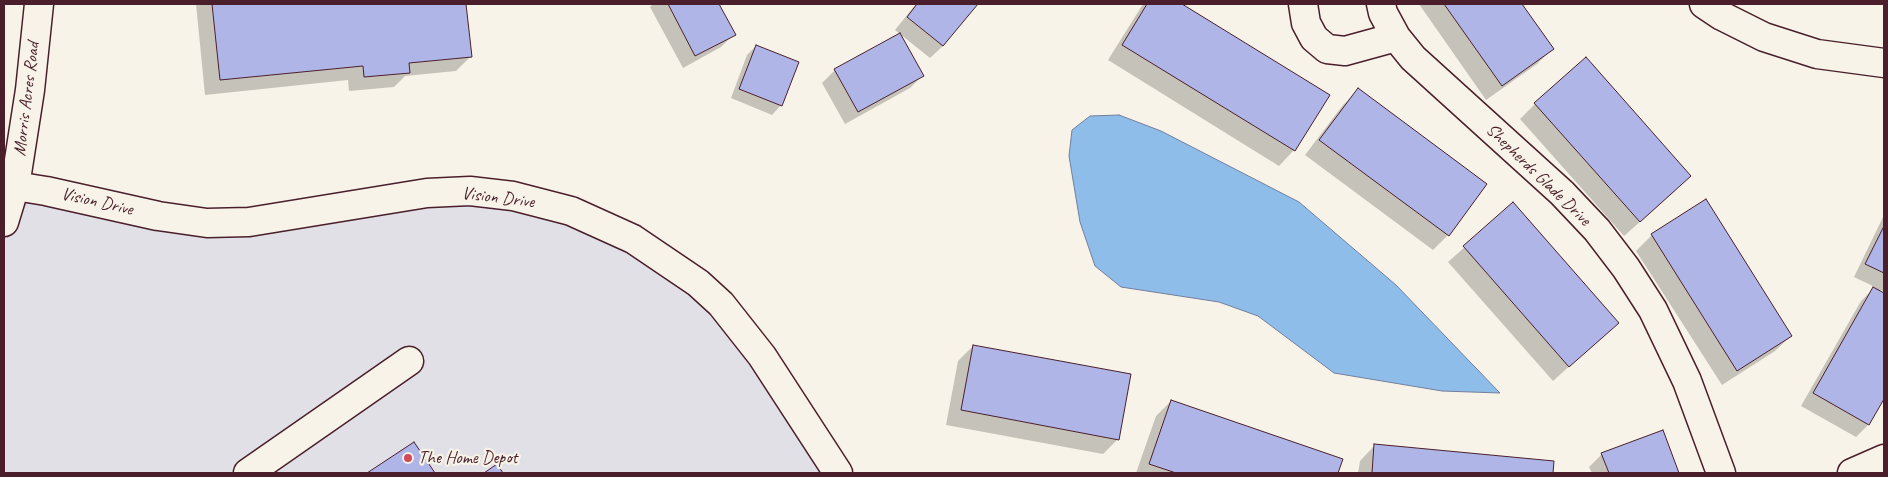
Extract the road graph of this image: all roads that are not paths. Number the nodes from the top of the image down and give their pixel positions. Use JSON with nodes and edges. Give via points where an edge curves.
{"nodes":[{"id":1,"x":39,"y":4,"type":"edge"},
{"id":2,"x":1303,"y":4,"type":"edge"},
{"id":3,"x":1380,"y":4,"type":"edge"},
{"id":4,"x":1704,"y":4,"type":"edge"},
{"id":5,"x":1396,"y":37,"type":"junction"},
{"id":6,"x":1884,"y":63,"type":"edge"},
{"id":7,"x":10,"y":182,"type":"edge"},
{"id":8,"x":4,"y":222,"type":"edge"},
{"id":9,"x":409,"y":361,"type":"dead end"},
{"id":10,"x":1883,"y":462,"type":"edge"},
{"id":11,"x":248,"y":473,"type":"edge"},
{"id":12,"x":838,"y":473,"type":"edge"},
{"id":13,"x":1721,"y":473,"type":"edge"},
{"id":14,"x":1852,"y":473,"type":"edge"}],
"edges":[{"from":1,"to":7,"type":"street","name":"Morris Acres Road","via":[[30,90]]},
{"from":2,"to":5,"type":"street","via":[[1306,23],[1314,38],[1328,49],[1346,51]]},
{"from":3,"to":5,"type":"street","name":"Shepherds Glade Drive"},
{"from":4,"to":6,"type":"street","via":[[1764,37],[1782,43],[1817,54]]},
{"from":5,"to":13,"type":"street","name":"Shepherds Glade Drive","via":[[1413,58],[1562,193],[1626,268],[1653,310],[1687,381]]},
{"from":7,"to":8,"type":"street","name":"Morris Acres Road"},
{"from":7,"to":12,"type":"street","name":"Vision Drive","via":[[158,216],[207,223],[249,222],[427,193],[470,191],[513,196],[571,211],[633,239],[698,283],[721,304],[762,356]]},
{"from":9,"to":11,"type":"street"},
{"from":10,"to":14,"type":"street"}]}
